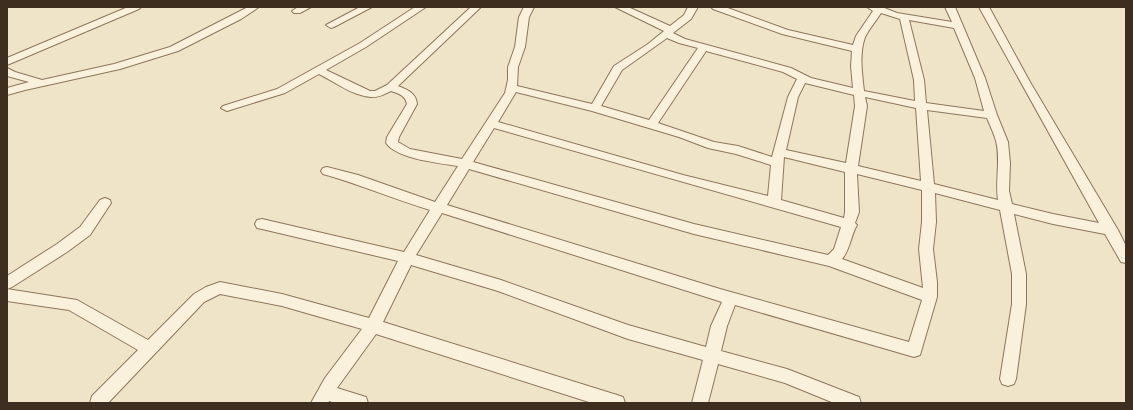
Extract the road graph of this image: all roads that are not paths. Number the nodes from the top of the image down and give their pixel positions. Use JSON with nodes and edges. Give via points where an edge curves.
{"nodes":[{"id":1,"x":136,"y":7,"type":"edge"},
{"id":2,"x":254,"y":7,"type":"edge"},
{"id":3,"x":306,"y":7,"type":"edge"},
{"id":4,"x":367,"y":7,"type":"edge"},
{"id":5,"x":421,"y":7,"type":"edge"},
{"id":6,"x":476,"y":7,"type":"edge"},
{"id":7,"x":529,"y":7,"type":"edge"},
{"id":8,"x":620,"y":7,"type":"edge"},
{"id":9,"x":693,"y":7,"type":"edge"},
{"id":10,"x":716,"y":7,"type":"edge"},
{"id":11,"x":950,"y":7,"type":"edge"},
{"id":12,"x":984,"y":7,"type":"edge"},
{"id":13,"x":876,"y":8,"type":"edge"},
{"id":14,"x":297,"y":11,"type":"dead end"},
{"id":15,"x":904,"y":17,"type":"junction"},
{"id":16,"x":331,"y":25,"type":"dead end"},
{"id":17,"x":958,"y":26,"type":"junction"},
{"id":18,"x":669,"y":32,"type":"junction"},
{"id":19,"x":704,"y":47,"type":"junction"},
{"id":20,"x":858,"y":49,"type":"junction"},
{"id":21,"x":7,"y":62,"type":"edge"},
{"id":22,"x":7,"y":70,"type":"edge"},
{"id":23,"x":320,"y":71,"type":"junction"},
{"id":24,"x":803,"y":77,"type":"junction"},
{"id":25,"x":41,"y":83,"type":"junction"},
{"id":26,"x":391,"y":87,"type":"junction"},
{"id":27,"x":511,"y":88,"type":"junction"},
{"id":28,"x":7,"y":92,"type":"edge"},
{"id":29,"x":860,"y":93,"type":"junction"},
{"id":30,"x":922,"y":105,"type":"junction"},
{"id":31,"x":227,"y":108,"type":"dead end"},
{"id":32,"x":595,"y":108,"type":"junction"},
{"id":33,"x":991,"y":114,"type":"junction"},
{"id":34,"x":491,"y":124,"type":"junction"},
{"id":35,"x":651,"y":125,"type":"junction"},
{"id":36,"x":779,"y":158,"type":"junction"},
{"id":37,"x":466,"y":164,"type":"junction"},
{"id":38,"x":851,"y":169,"type":"junction"},
{"id":39,"x":327,"y":171,"type":"dead end"},
{"id":40,"x":928,"y":187,"type":"junction"},
{"id":41,"x":774,"y":202,"type":"junction"},
{"id":42,"x":105,"y":203,"type":"dead end"},
{"id":43,"x":440,"y":207,"type":"junction"},
{"id":44,"x":1007,"y":208,"type":"junction"},
{"id":45,"x":262,"y":224,"type":"dead end"},
{"id":46,"x":850,"y":225,"type":"junction"},
{"id":47,"x":1111,"y":230,"type":"junction"},
{"id":48,"x":407,"y":258,"type":"junction"},
{"id":49,"x":1126,"y":258,"type":"edge"},
{"id":50,"x":832,"y":261,"type":"junction"},
{"id":51,"x":7,"y":283,"type":"edge"},
{"id":52,"x":7,"y":295,"type":"edge"},
{"id":53,"x":930,"y":297,"type":"junction"},
{"id":54,"x":731,"y":298,"type":"junction"},
{"id":55,"x":373,"y":326,"type":"junction"},
{"id":56,"x":149,"y":349,"type":"junction"},
{"id":57,"x":713,"y":354,"type":"junction"},
{"id":58,"x":1008,"y":379,"type":"dead end"},
{"id":59,"x":322,"y":397,"type":"edge"},
{"id":60,"x":98,"y":402,"type":"dead end"},
{"id":61,"x":360,"y":403,"type":"edge"},
{"id":62,"x":617,"y":403,"type":"edge"},
{"id":63,"x":700,"y":403,"type":"edge"},
{"id":64,"x":853,"y":403,"type":"edge"}],
"edges":[{"from":1,"to":21,"type":"street"},
{"from":2,"to":25,"type":"street","via":[[174,49],[116,67]]},
{"from":3,"to":14,"type":"street"},
{"from":4,"to":16,"type":"street"},
{"from":5,"to":23,"type":"street"},
{"from":6,"to":26,"type":"street"},
{"from":7,"to":27,"type":"street","via":[[524,17]]},
{"from":8,"to":18,"type":"street"},
{"from":9,"to":18,"type":"street","via":[[688,17]]},
{"from":10,"to":20,"type":"street","via":[[785,32]]},
{"from":11,"to":17,"type":"street"},
{"from":12,"to":47,"type":"street"},
{"from":13,"to":15,"type":"street"},
{"from":13,"to":20,"type":"street","via":[[861,36]]},
{"from":15,"to":17,"type":"street"},
{"from":15,"to":30,"type":"street","via":[[919,80]]},
{"from":17,"to":33,"type":"street","via":[[980,78]]},
{"from":18,"to":19,"type":"street","via":[[682,41]]},
{"from":18,"to":32,"type":"street","via":[[618,68]]},
{"from":19,"to":24,"type":"street"},
{"from":19,"to":35,"type":"street"},
{"from":20,"to":29,"type":"street","via":[[856,66]]},
{"from":22,"to":25,"type":"street","via":[[11,74]]},
{"from":23,"to":26,"type":"street","via":[[370,94]]},
{"from":23,"to":31,"type":"street","via":[[281,91]]},
{"from":24,"to":29,"type":"street","via":[[823,85]]},
{"from":24,"to":36,"type":"street","via":[[793,98]]},
{"from":25,"to":28,"type":"street"},
{"from":26,"to":37,"type":"street","via":[[406,93],[412,104],[392,136],[392,143],[407,152]]},
{"from":27,"to":32,"type":"street"},
{"from":27,"to":34,"type":"street"},
{"from":29,"to":30,"type":"street"},
{"from":29,"to":38,"type":"street","via":[[861,106]]},
{"from":30,"to":33,"type":"street","via":[[958,112]]},
{"from":30,"to":40,"type":"street"},
{"from":32,"to":35,"type":"street"},
{"from":33,"to":44,"type":"street","via":[[1002,142]]},
{"from":34,"to":37,"type":"street"},
{"from":34,"to":41,"type":"street","via":[[683,179]]},
{"from":35,"to":36,"type":"street","via":[[712,145]]},
{"from":36,"to":38,"type":"street"},
{"from":36,"to":41,"type":"street"},
{"from":37,"to":43,"type":"street"},
{"from":37,"to":50,"type":"street","via":[[694,229]]},
{"from":38,"to":40,"type":"street"},
{"from":38,"to":46,"type":"street"},
{"from":39,"to":43,"type":"street"},
{"from":40,"to":44,"type":"street"},
{"from":40,"to":53,"type":"street","via":[[929,222],[926,249]]},
{"from":41,"to":46,"type":"street"},
{"from":42,"to":51,"type":"street","via":[[85,231]]},
{"from":43,"to":48,"type":"street"},
{"from":43,"to":54,"type":"street"},
{"from":44,"to":47,"type":"street"},
{"from":44,"to":58,"type":"street","via":[[1019,274],[1019,304]]},
{"from":45,"to":48,"type":"street"},
{"from":46,"to":50,"type":"street","via":[[840,252]]},
{"from":47,"to":49,"type":"street"},
{"from":48,"to":55,"type":"street"},
{"from":48,"to":57,"type":"street","via":[[501,286],[628,332]]},
{"from":50,"to":53,"type":"street"},
{"from":52,"to":56,"type":"street","via":[[72,304]]},
{"from":53,"to":54,"type":"street","via":[[914,350]]},
{"from":54,"to":57,"type":"street","via":[[719,326]]},
{"from":55,"to":56,"type":"street","via":[[282,300],[220,288],[199,298]]},
{"from":55,"to":59,"type":"street"},
{"from":55,"to":62,"type":"street"},
{"from":56,"to":60,"type":"street"},
{"from":57,"to":63,"type":"street"},
{"from":57,"to":64,"type":"street","via":[[787,376]]},
{"from":59,"to":61,"type":"street"}]}
